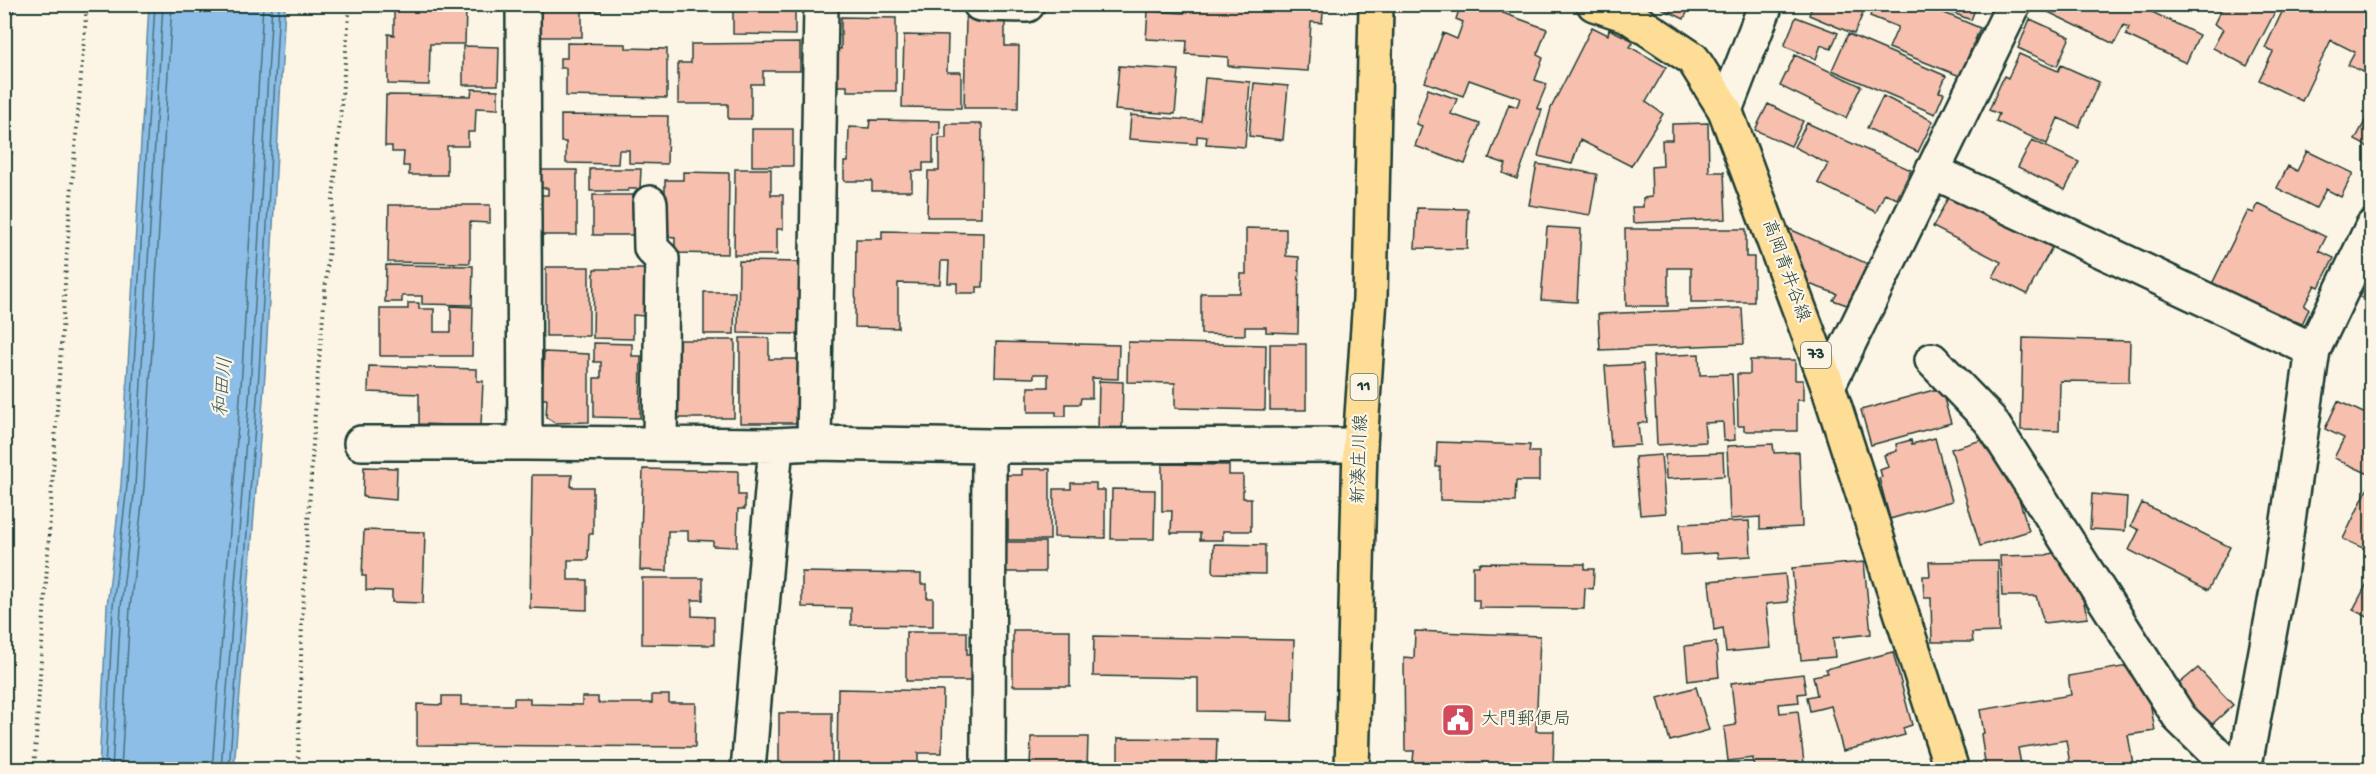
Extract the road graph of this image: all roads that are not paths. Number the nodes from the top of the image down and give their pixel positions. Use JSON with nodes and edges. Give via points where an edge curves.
{"nodes":[{"id":1,"x":523,"y":4,"type":"edge"},
{"id":2,"x":821,"y":4,"type":"edge"},
{"id":3,"x":980,"y":4,"type":"edge"},
{"id":4,"x":1376,"y":4,"type":"edge"},
{"id":5,"x":1594,"y":4,"type":"edge"},
{"id":6,"x":1766,"y":4,"type":"edge"},
{"id":7,"x":2014,"y":4,"type":"edge"},
{"id":8,"x":1027,"y":5,"type":"edge"},
{"id":9,"x":1725,"y":110,"type":"junction"},
{"id":10,"x":1932,"y":171,"type":"junction"},
{"id":11,"x":650,"y":203,"type":"dead end"},
{"id":12,"x":2372,"y":227,"type":"edge"},
{"id":13,"x":2313,"y":350,"type":"junction"},
{"id":14,"x":1932,"y":360,"type":"dead end"},
{"id":15,"x":1828,"y":386,"type":"junction"},
{"id":16,"x":361,"y":443,"type":"dead end"},
{"id":17,"x":525,"y":443,"type":"junction"},
{"id":18,"x":814,"y":443,"type":"junction"},
{"id":19,"x":660,"y":444,"type":"junction"},
{"id":20,"x":776,"y":445,"type":"junction"},
{"id":21,"x":989,"y":446,"type":"junction"},
{"id":22,"x":1360,"y":446,"type":"junction"},
{"id":23,"x":748,"y":770,"type":"edge"},
{"id":24,"x":988,"y":770,"type":"edge"},
{"id":25,"x":1352,"y":770,"type":"edge"},
{"id":26,"x":1952,"y":770,"type":"edge"},
{"id":27,"x":2229,"y":770,"type":"edge"},
{"id":28,"x":2244,"y":770,"type":"edge"}],
"edges":[{"from":1,"to":17,"type":"street"},
{"from":2,"to":18,"type":"street"},
{"from":3,"to":8,"type":"street"},
{"from":4,"to":22,"type":"main road","name":"新湊庄川線","number":"11","via":[[1370,298]]},
{"from":5,"to":9,"type":"main road","name":"高岡青井谷線","number":"73","via":[[1627,15],[1693,59]]},
{"from":6,"to":9,"type":"street"},
{"from":7,"to":10,"type":"street"},
{"from":9,"to":15,"type":"main road","name":"高岡青井谷線","number":"73"},
{"from":10,"to":13,"type":"street"},
{"from":10,"to":15,"type":"street"},
{"from":11,"to":19,"type":"street","via":[[651,248],[662,259]]},
{"from":12,"to":13,"type":"street"},
{"from":13,"to":28,"type":"street","via":[[2280,575]]},
{"from":14,"to":27,"type":"street","via":[[1990,420],[2180,718]]},
{"from":15,"to":26,"type":"main road","name":"高岡青井谷線","number":"73"},
{"from":16,"to":17,"type":"street"},
{"from":17,"to":19,"type":"street"},
{"from":18,"to":20,"type":"street"},
{"from":18,"to":21,"type":"street"},
{"from":19,"to":20,"type":"street"},
{"from":20,"to":23,"type":"street"},
{"from":21,"to":22,"type":"street"},
{"from":21,"to":24,"type":"street"},
{"from":22,"to":25,"type":"main road","name":"新湊庄川線","number":"11"}]}
